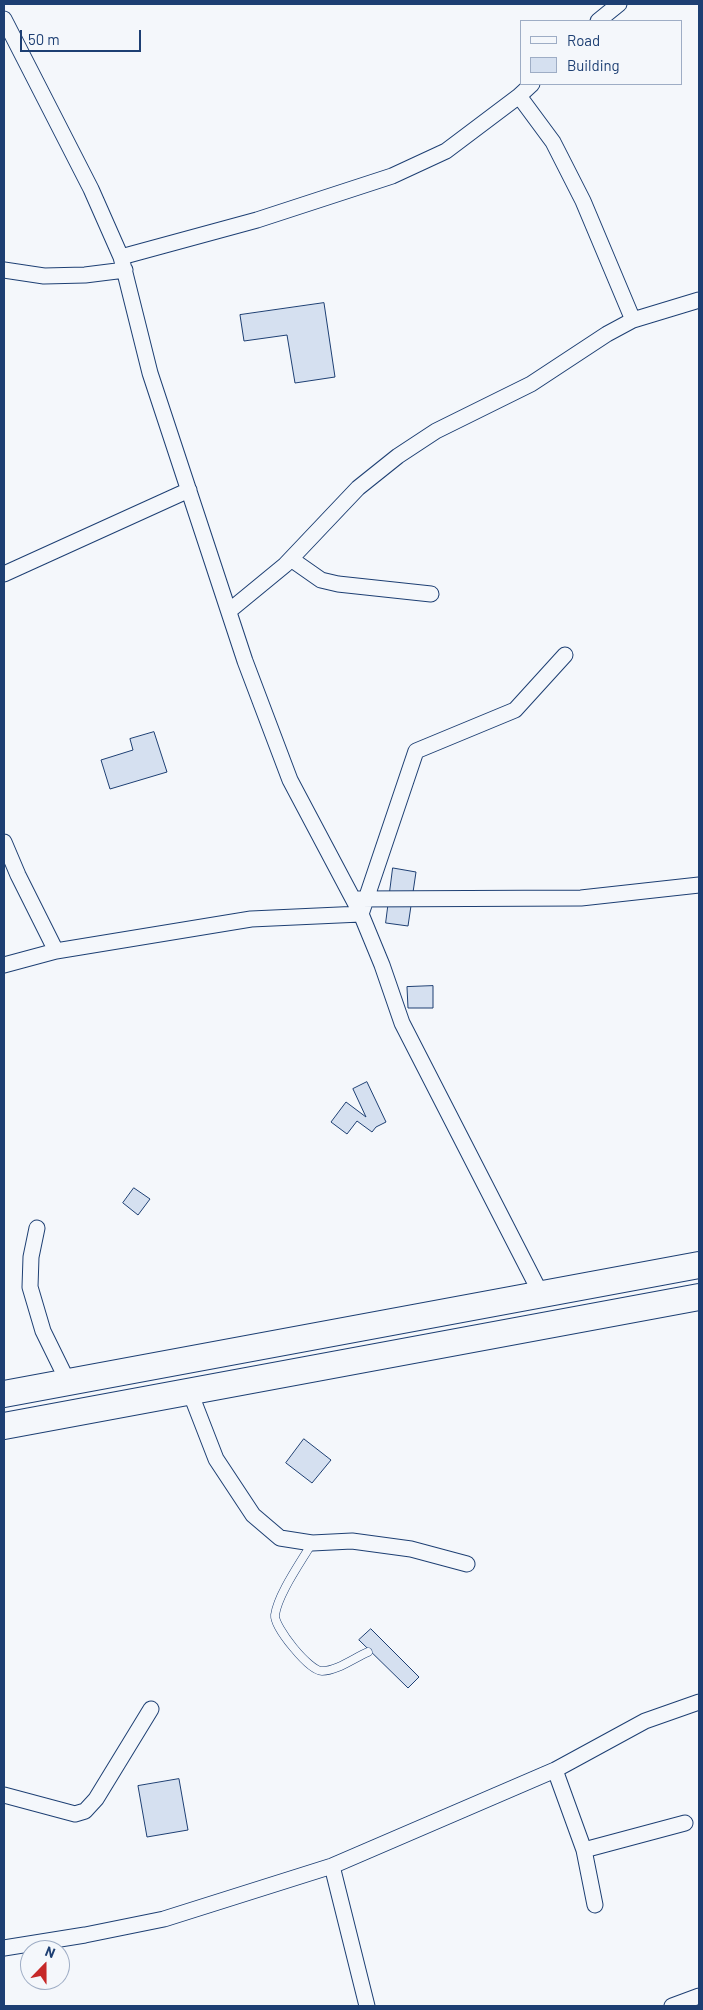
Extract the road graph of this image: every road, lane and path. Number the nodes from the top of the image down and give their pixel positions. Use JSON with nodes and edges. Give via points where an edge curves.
{"nodes":[{"id":1,"x":619,"y":4,"type":"edge"},
{"id":2,"x":4,"y":19,"type":"edge"},
{"id":3,"x":599,"y":20,"type":"edge"},
{"id":4,"x":531,"y":85,"type":"edge"},
{"id":5,"x":520,"y":96,"type":"junction"},
{"id":6,"x":123,"y":263,"type":"junction"},
{"id":7,"x":4,"y":270,"type":"edge"},
{"id":8,"x":699,"y":300,"type":"edge"},
{"id":9,"x":633,"y":320,"type":"junction"},
{"id":10,"x":189,"y":490,"type":"junction"},
{"id":11,"x":291,"y":559,"type":"junction"},
{"id":12,"x":4,"y":574,"type":"edge"},
{"id":13,"x":431,"y":594,"type":"dead end"},
{"id":14,"x":229,"y":611,"type":"junction"},
{"id":15,"x":565,"y":655,"type":"dead end"},
{"id":16,"x":4,"y":842,"type":"edge"},
{"id":17,"x":699,"y":885,"type":"edge"},
{"id":18,"x":360,"y":899,"type":"junction"},
{"id":19,"x":361,"y":914,"type":"junction"},
{"id":20,"x":56,"y":951,"type":"junction"},
{"id":21,"x":4,"y":965,"type":"edge"},
{"id":22,"x":37,"y":1228,"type":"dead end"},
{"id":23,"x":699,"y":1265,"type":"edge"},
{"id":24,"x":541,"y":1294,"type":"junction"},
{"id":25,"x":699,"y":1297,"type":"edge"},
{"id":26,"x":68,"y":1382,"type":"junction"},
{"id":27,"x":190,"y":1392,"type":"junction"},
{"id":28,"x":4,"y":1394,"type":"edge"},
{"id":29,"x":4,"y":1426,"type":"edge"},
{"id":30,"x":312,"y":1543,"type":"junction"},
{"id":31,"x":467,"y":1564,"type":"dead end"},
{"id":32,"x":368,"y":1652,"type":"dead end"},
{"id":33,"x":699,"y":1702,"type":"edge"},
{"id":34,"x":151,"y":1709,"type":"dead end"},
{"id":35,"x":555,"y":1770,"type":"junction"},
{"id":36,"x":4,"y":1795,"type":"edge"},
{"id":37,"x":685,"y":1823,"type":"dead end"},
{"id":38,"x":584,"y":1850,"type":"junction"},
{"id":39,"x":332,"y":1866,"type":"junction"},
{"id":40,"x":595,"y":1906,"type":"dead end"},
{"id":41,"x":4,"y":1948,"type":"edge"},
{"id":42,"x":699,"y":1996,"type":"edge"},
{"id":43,"x":367,"y":2006,"type":"edge"},
{"id":44,"x":672,"y":2006,"type":"edge"}],
"edges":[{"from":1,"to":3,"type":"street"},
{"from":2,"to":6,"type":"street","via":[[91,190]]},
{"from":4,"to":5,"type":"street"},
{"from":5,"to":6,"type":"street","via":[[446,151],[392,176]]},
{"from":5,"to":9,"type":"street","via":[[554,142],[583,201]]},
{"from":6,"to":7,"type":"street","via":[[85,275],[44,276]]},
{"from":6,"to":10,"type":"street","via":[[150,373]]},
{"from":8,"to":9,"type":"street"},
{"from":9,"to":11,"type":"street","via":[[531,384],[436,431],[398,456],[358,488]]},
{"from":10,"to":12,"type":"street"},
{"from":10,"to":14,"type":"street"},
{"from":11,"to":13,"type":"street","via":[[321,580]]},
{"from":11,"to":14,"type":"street"},
{"from":14,"to":18,"type":"street","via":[[290,780]]},
{"from":15,"to":18,"type":"street","via":[[515,710],[416,751]]},
{"from":16,"to":20,"type":"street"},
{"from":17,"to":18,"type":"street","via":[[581,898]]},
{"from":18,"to":19,"type":"street"},
{"from":19,"to":20,"type":"street","via":[[251,919]]},
{"from":19,"to":24,"type":"street","via":[[402,1023]]},
{"from":20,"to":21,"type":"street"},
{"from":22,"to":26,"type":"street","via":[[31,1257],[30,1287],[44,1331]]},
{"from":23,"to":24,"type":"highway"},
{"from":24,"to":26,"type":"highway"},
{"from":25,"to":27,"type":"highway"},
{"from":26,"to":28,"type":"highway"},
{"from":27,"to":29,"type":"highway"},
{"from":27,"to":30,"type":"street","via":[[216,1459],[253,1515],[280,1538]]},
{"from":30,"to":31,"type":"street","via":[[352,1541],[411,1549]]},
{"from":30,"to":32,"type":"lane","via":[[278,1603],[275,1617],[278,1628],[309,1666],[320,1671],[331,1670]]},
{"from":33,"to":35,"type":"street","via":[[645,1721]]},
{"from":34,"to":36,"type":"street","via":[[85,1811],[76,1814]]},
{"from":35,"to":38,"type":"street"},
{"from":35,"to":39,"type":"street"},
{"from":37,"to":38,"type":"street"},
{"from":38,"to":40,"type":"street"},
{"from":39,"to":41,"type":"street","via":[[164,1919]]},
{"from":39,"to":43,"type":"street"},
{"from":42,"to":44,"type":"street"}]}
